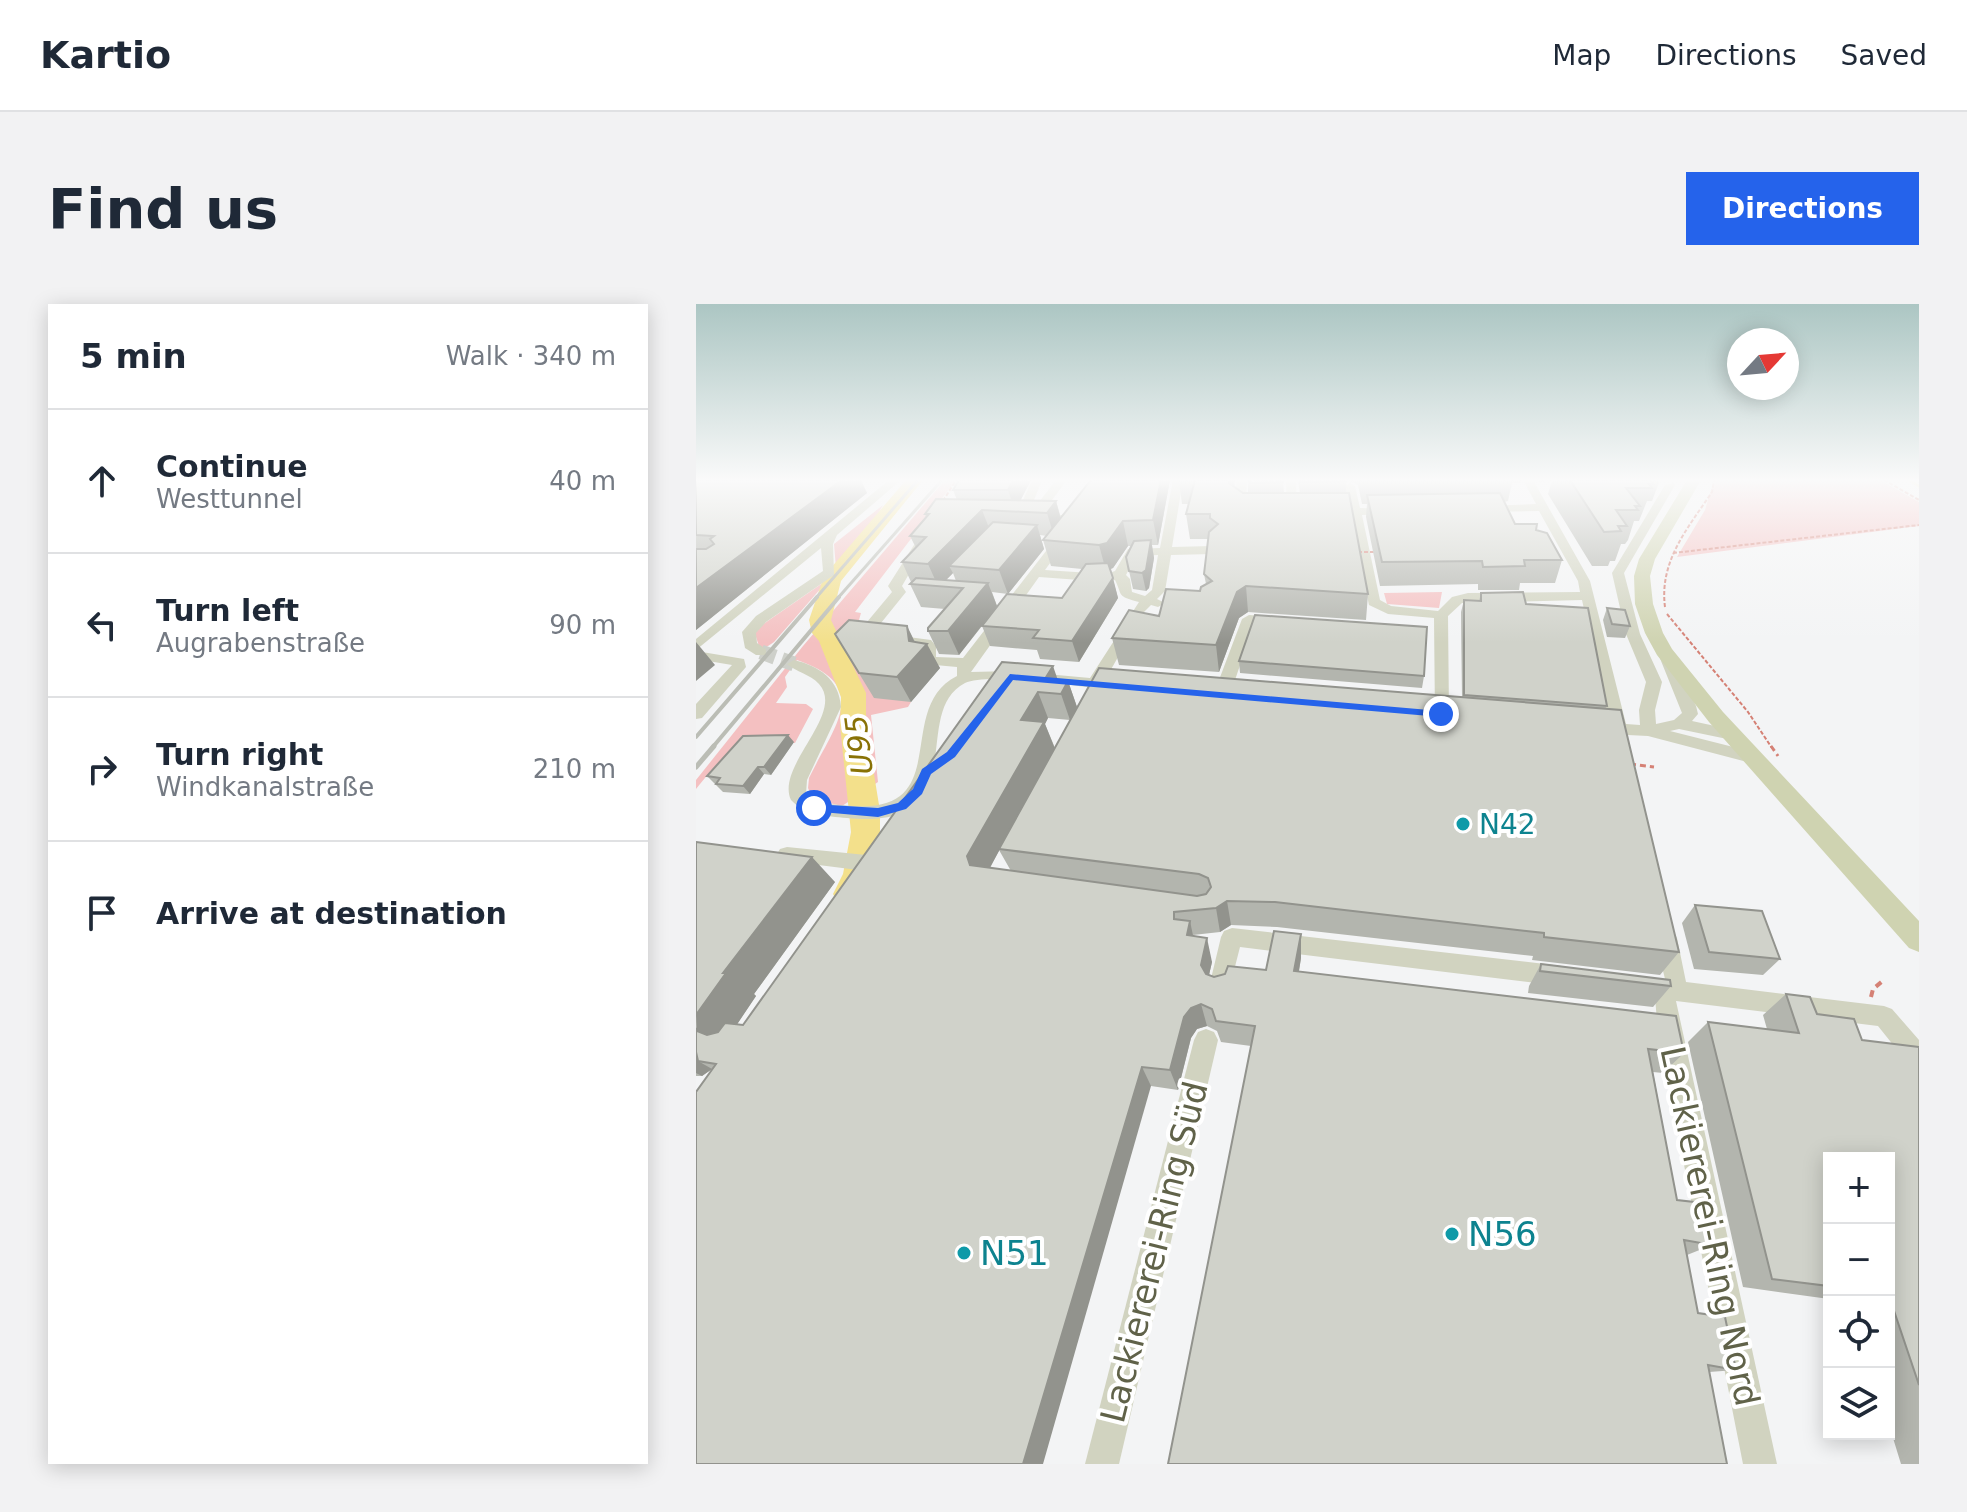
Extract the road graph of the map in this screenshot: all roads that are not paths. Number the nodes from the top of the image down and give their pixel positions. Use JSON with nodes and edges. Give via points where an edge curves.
{"nodes":[{"id":1,"x":1065,"y":534,"type":"edge"},
{"id":2,"x":1169,"y":534,"type":"edge"},
{"id":3,"x":1355,"y":534,"type":"edge"},
{"id":4,"x":1559,"y":534,"type":"edge"},
{"id":5,"x":1639,"y":534,"type":"edge"},
{"id":6,"x":1662,"y":534,"type":"edge"},
{"id":7,"x":831,"y":535,"type":"joint"},
{"id":8,"x":923,"y":540,"type":"edge"},
{"id":9,"x":1044,"y":541,"type":"edge"},
{"id":10,"x":1059,"y":543,"type":"junction"},
{"id":11,"x":1212,"y":550,"type":"edge"},
{"id":12,"x":1166,"y":551,"type":"junction"},
{"id":13,"x":804,"y":563,"type":"junction"},
{"id":14,"x":829,"y":564,"type":"junction"},
{"id":15,"x":1036,"y":573,"type":"junction"},
{"id":16,"x":1118,"y":576,"type":"junction"},
{"id":17,"x":819,"y":580,"type":"junction"},
{"id":18,"x":1587,"y":596,"type":"junction"},
{"id":19,"x":1148,"y":602,"type":"junction"},
{"id":20,"x":1175,"y":604,"type":"edge"},
{"id":21,"x":1441,"y":615,"type":"junction"},
{"id":22,"x":1293,"y":622,"type":"edge"},
{"id":23,"x":696,"y":646,"type":"edge"},
{"id":24,"x":1664,"y":651,"type":"junction"},
{"id":25,"x":761,"y":652,"type":"dead end"},
{"id":26,"x":696,"y":655,"type":"edge"},
{"id":27,"x":794,"y":664,"type":"tunnel mouth"},
{"id":28,"x":966,"y":671,"type":"junction"},
{"id":29,"x":1225,"y":686,"type":"edge"},
{"id":30,"x":1128,"y":687,"type":"edge"},
{"id":31,"x":1096,"y":688,"type":"junction"},
{"id":32,"x":1438,"y":707,"type":"edge"},
{"id":33,"x":696,"y":714,"type":"edge"},
{"id":34,"x":1679,"y":724,"type":"junction"},
{"id":35,"x":1576,"y":725,"type":"edge"},
{"id":36,"x":1633,"y":730,"type":"junction"},
{"id":37,"x":1732,"y":735,"type":"junction"},
{"id":38,"x":1705,"y":744,"type":"junction"},
{"id":39,"x":1751,"y":757,"type":"junction"},
{"id":40,"x":944,"y":760,"type":"edge"},
{"id":41,"x":1626,"y":764,"type":"edge"},
{"id":42,"x":926,"y":772,"type":"junction"},
{"id":43,"x":893,"y":809,"type":"junction"},
{"id":44,"x":885,"y":830,"type":"edge"},
{"id":45,"x":762,"y":852,"type":"edge"},
{"id":46,"x":848,"y":888,"type":"edge"},
{"id":47,"x":1662,"y":918,"type":"edge"},
{"id":48,"x":1919,"y":940,"type":"edge"},
{"id":49,"x":1591,"y":980,"type":"edge"},
{"id":50,"x":1638,"y":985,"type":"edge"},
{"id":51,"x":1220,"y":987,"type":"edge"},
{"id":52,"x":1669,"y":989,"type":"junction"},
{"id":53,"x":1206,"y":1040,"type":"dead end"},
{"id":54,"x":1919,"y":1058,"type":"edge"},
{"id":55,"x":1102,"y":1464,"type":"edge"},
{"id":56,"x":1760,"y":1464,"type":"edge"}],
"edges":[{"from":1,"to":10,"type":"lane"},
{"from":2,"to":12,"type":"lane"},
{"from":3,"to":21,"type":"lane","via":[[1376,605]]},
{"from":4,"to":18,"type":"lane"},
{"from":5,"to":36,"type":"lane","via":[[1618,573],[1633,634],[1654,682],[1647,710]]},
{"from":6,"to":24,"type":"main road","via":[[1642,576],[1644,604]]},
{"from":7,"to":13,"type":"lane"},
{"from":7,"to":14,"type":"lane"},
{"from":8,"to":28,"type":"lane","via":[[895,586],[907,593],[874,622],[870,636],[926,643],[929,661]]},
{"from":9,"to":10,"type":"lane"},
{"from":10,"to":15,"type":"lane"},
{"from":11,"to":12,"type":"lane"},
{"from":12,"to":16,"type":"lane","via":[[1132,552]]},
{"from":12,"to":19,"type":"lane","via":[[1158,591]]},
{"from":13,"to":14,"type":"lane","via":[[815,557]]},
{"from":13,"to":17,"type":"lane","via":[[822,572]]},
{"from":13,"to":23,"type":"lane","via":[[777,571]]},
{"from":14,"to":17,"type":"lane","via":[[829,572]]},
{"from":15,"to":16,"type":"lane"},
{"from":15,"to":28,"type":"lane","via":[[1009,600]]},
{"from":16,"to":19,"type":"lane","via":[[1124,579],[1127,595]]},
{"from":17,"to":25,"type":"lane","via":[[752,628],[748,640]]},
{"from":18,"to":21,"type":"lane","via":[[1468,597]]},
{"from":18,"to":36,"type":"lane"},
{"from":19,"to":20,"type":"lane"},
{"from":19,"to":31,"type":"lane","via":[[1137,611]]},
{"from":21,"to":32,"type":"lane","via":[[1433,633]]},
{"from":22,"to":29,"type":"lane","via":[[1249,619]]},
{"from":24,"to":34,"type":"lane","via":[[1690,714]]},
{"from":24,"to":37,"type":"main road"},
{"from":26,"to":33,"type":"lane","via":[[739,662]]},
{"from":27,"to":43,"type":"lane","via":[[819,675],[834,696],[798,780],[800,801],[814,808]]},
{"from":28,"to":31,"type":"lane","via":[[1005,684]]},
{"from":28,"to":42,"type":"lane","via":[[938,704]]},
{"from":30,"to":31,"type":"lane"},
{"from":34,"to":36,"type":"lane"},
{"from":34,"to":37,"type":"lane"},
{"from":35,"to":36,"type":"lane"},
{"from":36,"to":38,"type":"lane"},
{"from":36,"to":41,"type":"lane"},
{"from":37,"to":38,"type":"lane"},
{"from":37,"to":39,"type":"main road"},
{"from":38,"to":39,"type":"lane"},
{"from":39,"to":48,"type":"main road"},
{"from":40,"to":42,"type":"lane"},
{"from":42,"to":43,"type":"lane","via":[[911,800]]},
{"from":43,"to":44,"type":"lane"},
{"from":45,"to":46,"type":"lane","via":[[870,856]]},
{"from":47,"to":52,"type":"lane","name":"Lackiererei-Ring Nord","via":[[1676,979]]},
{"from":49,"to":51,"type":"lane","via":[[1232,937]]},
{"from":50,"to":52,"type":"lane"},
{"from":52,"to":54,"type":"lane","via":[[1884,1016]]},
{"from":52,"to":56,"type":"lane","name":"Lackiererei-Ring Nord","via":[[1665,1001],[1670,1033]]},
{"from":53,"to":55,"type":"lane","name":"Lackiererei-Ring Süd"}]}
